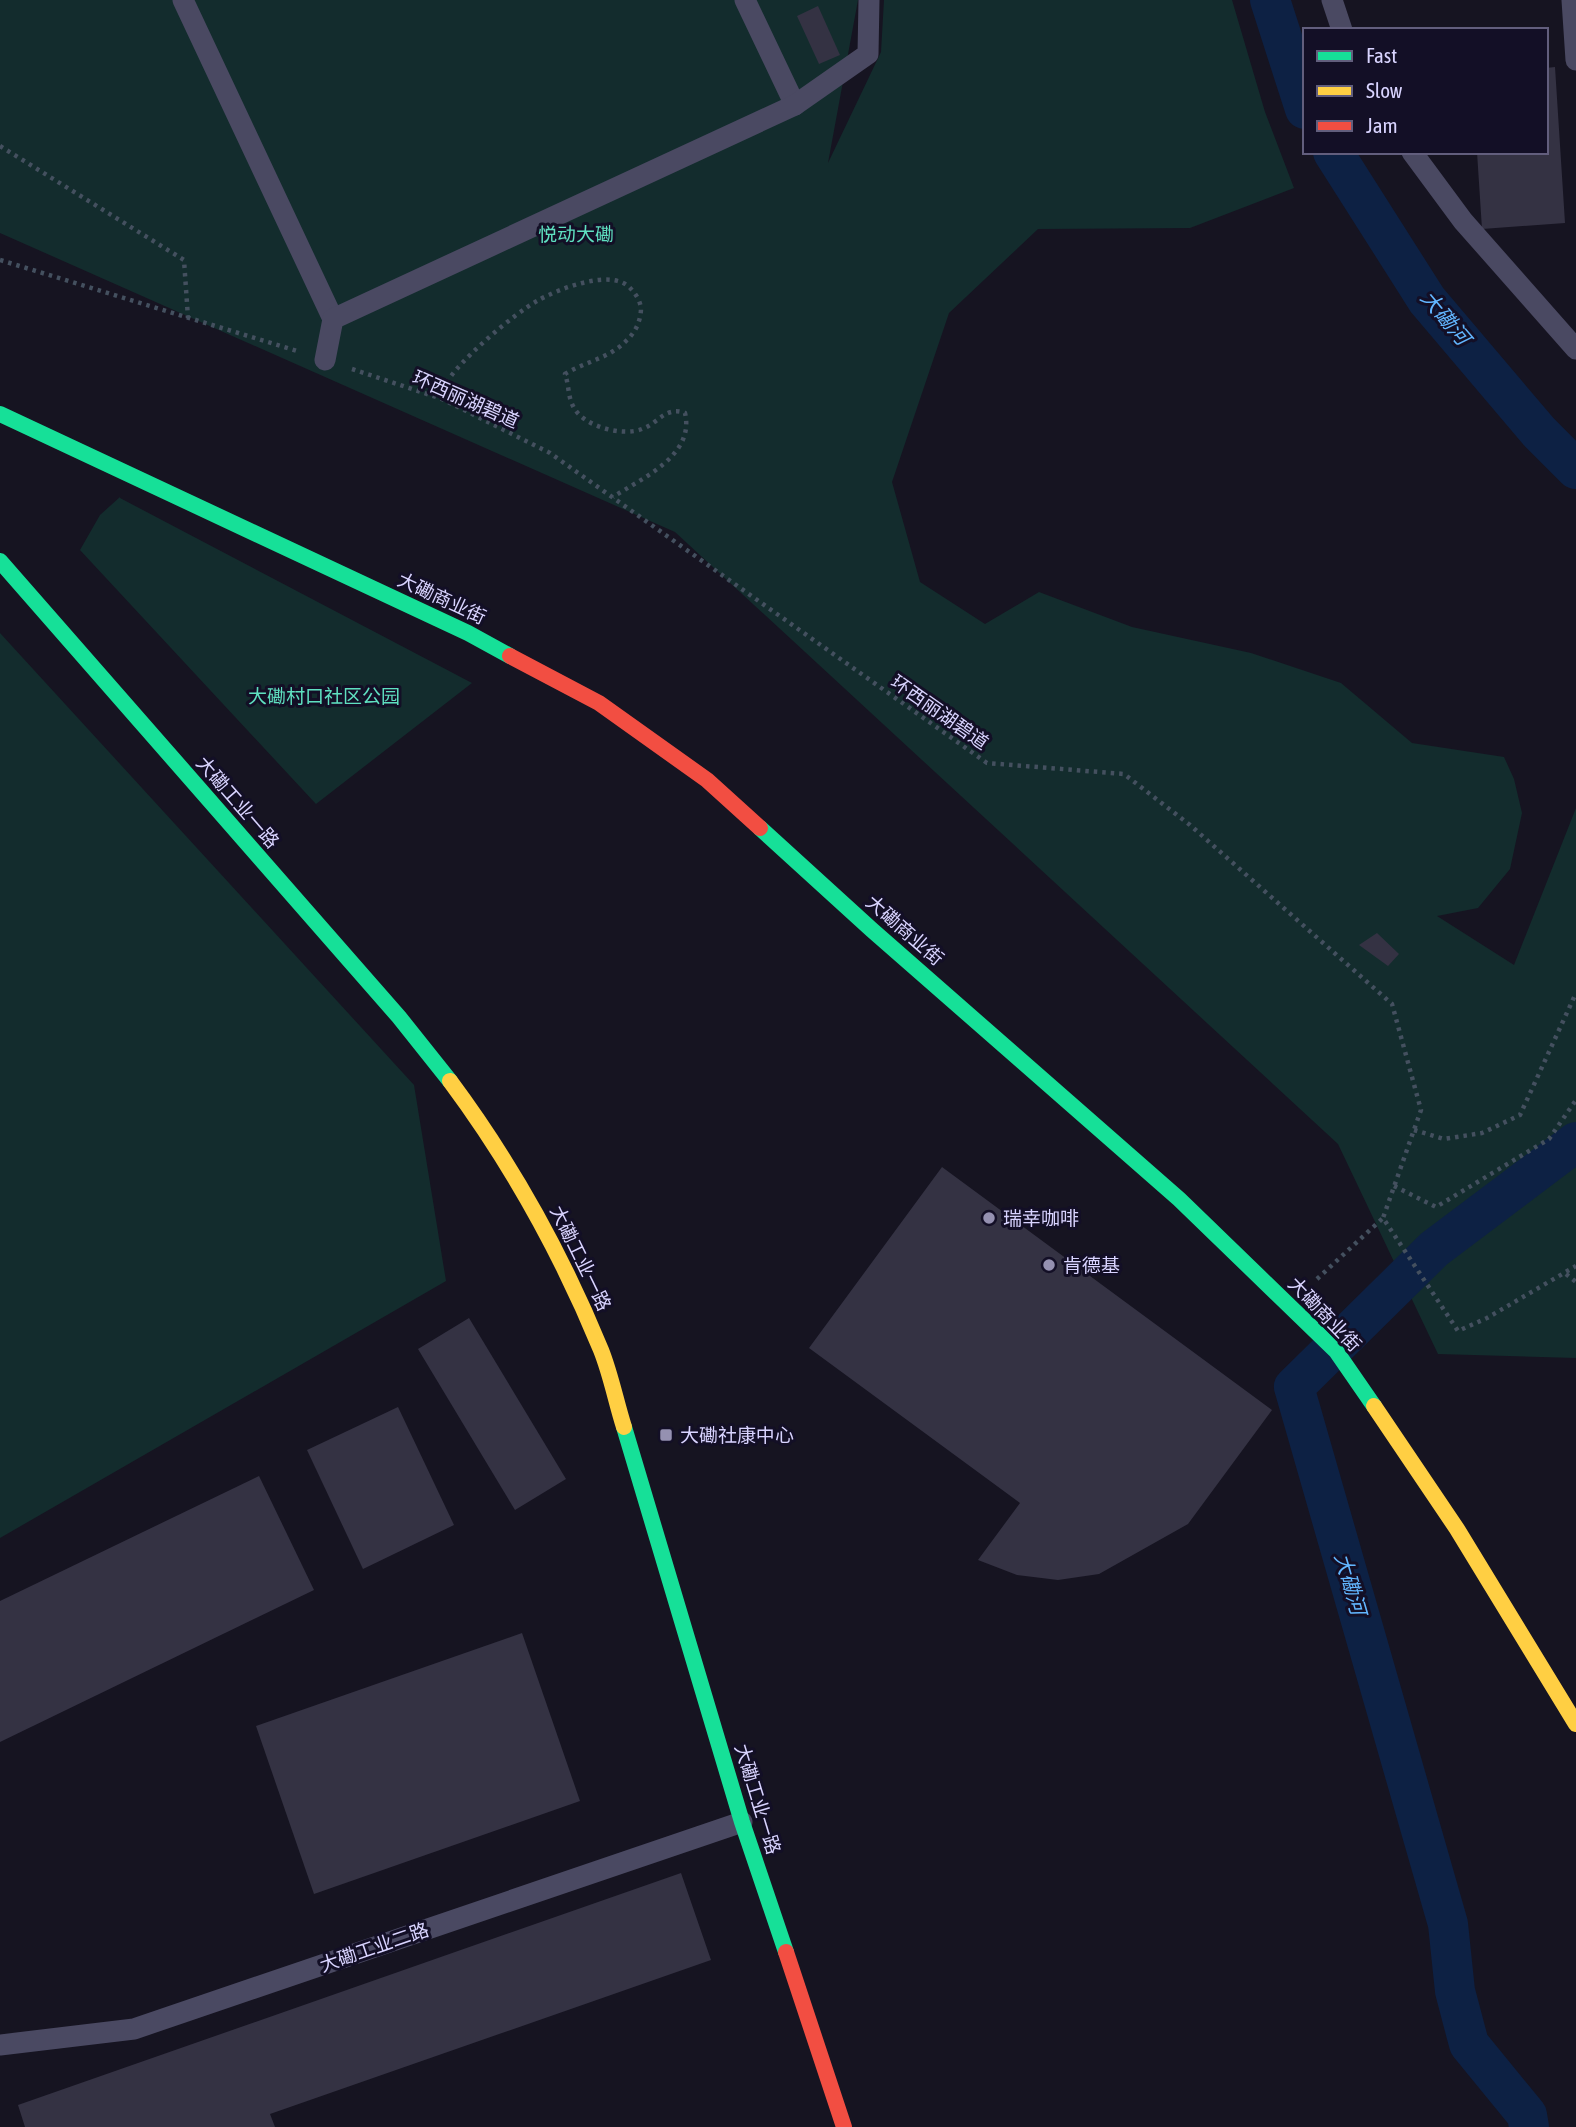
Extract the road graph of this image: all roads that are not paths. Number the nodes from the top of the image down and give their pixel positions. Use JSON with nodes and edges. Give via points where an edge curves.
{"nodes":[{"id":1,"x":183,"y":0,"type":"edge"},
{"id":2,"x":745,"y":0,"type":"edge"},
{"id":3,"x":869,"y":0,"type":"edge"},
{"id":4,"x":1332,"y":0,"type":"edge"},
{"id":5,"x":1572,"y":0,"type":"edge"},
{"id":6,"x":1341,"y":28,"type":"edge"},
{"id":7,"x":1576,"y":60,"type":"edge"},
{"id":8,"x":795,"y":105,"type":"junction"},
{"id":9,"x":1413,"y":154,"type":"edge"},
{"id":10,"x":332,"y":319,"type":"junction"},
{"id":11,"x":1576,"y":349,"type":"edge"},
{"id":12,"x":325,"y":360,"type":"road end"},
{"id":13,"x":0,"y":414,"type":"edge"},
{"id":14,"x":0,"y":561,"type":"edge"},
{"id":15,"x":1576,"y":1724,"type":"edge"},
{"id":16,"x":742,"y":1822,"type":"junction"},
{"id":17,"x":0,"y":2045,"type":"edge"},
{"id":18,"x":844,"y":2127,"type":"edge"}],
"edges":[{"from":1,"to":10,"type":"lane"},
{"from":2,"to":8,"type":"lane"},
{"from":3,"to":8,"type":"lane","via":[[869,54]]},
{"from":4,"to":6,"type":"lane"},
{"from":5,"to":7,"type":"lane"},
{"from":8,"to":10,"type":"lane"},
{"from":9,"to":11,"type":"lane","via":[[1462,221]]},
{"from":10,"to":12,"type":"lane"},
{"from":13,"to":15,"type":"street","name":"大磡商业街","via":[[468,633],[599,703],[707,780],[1179,1199],[1336,1351],[1457,1529]]},
{"from":14,"to":16,"type":"street","name":"大磡工业一路","via":[[399,1017],[480,1121],[515,1177],[559,1258],[602,1353]]},
{"from":16,"to":17,"type":"lane","name":"大磡工业二路","via":[[134,2029]]},
{"from":16,"to":18,"type":"street","name":"大磡工业一路"}]}
